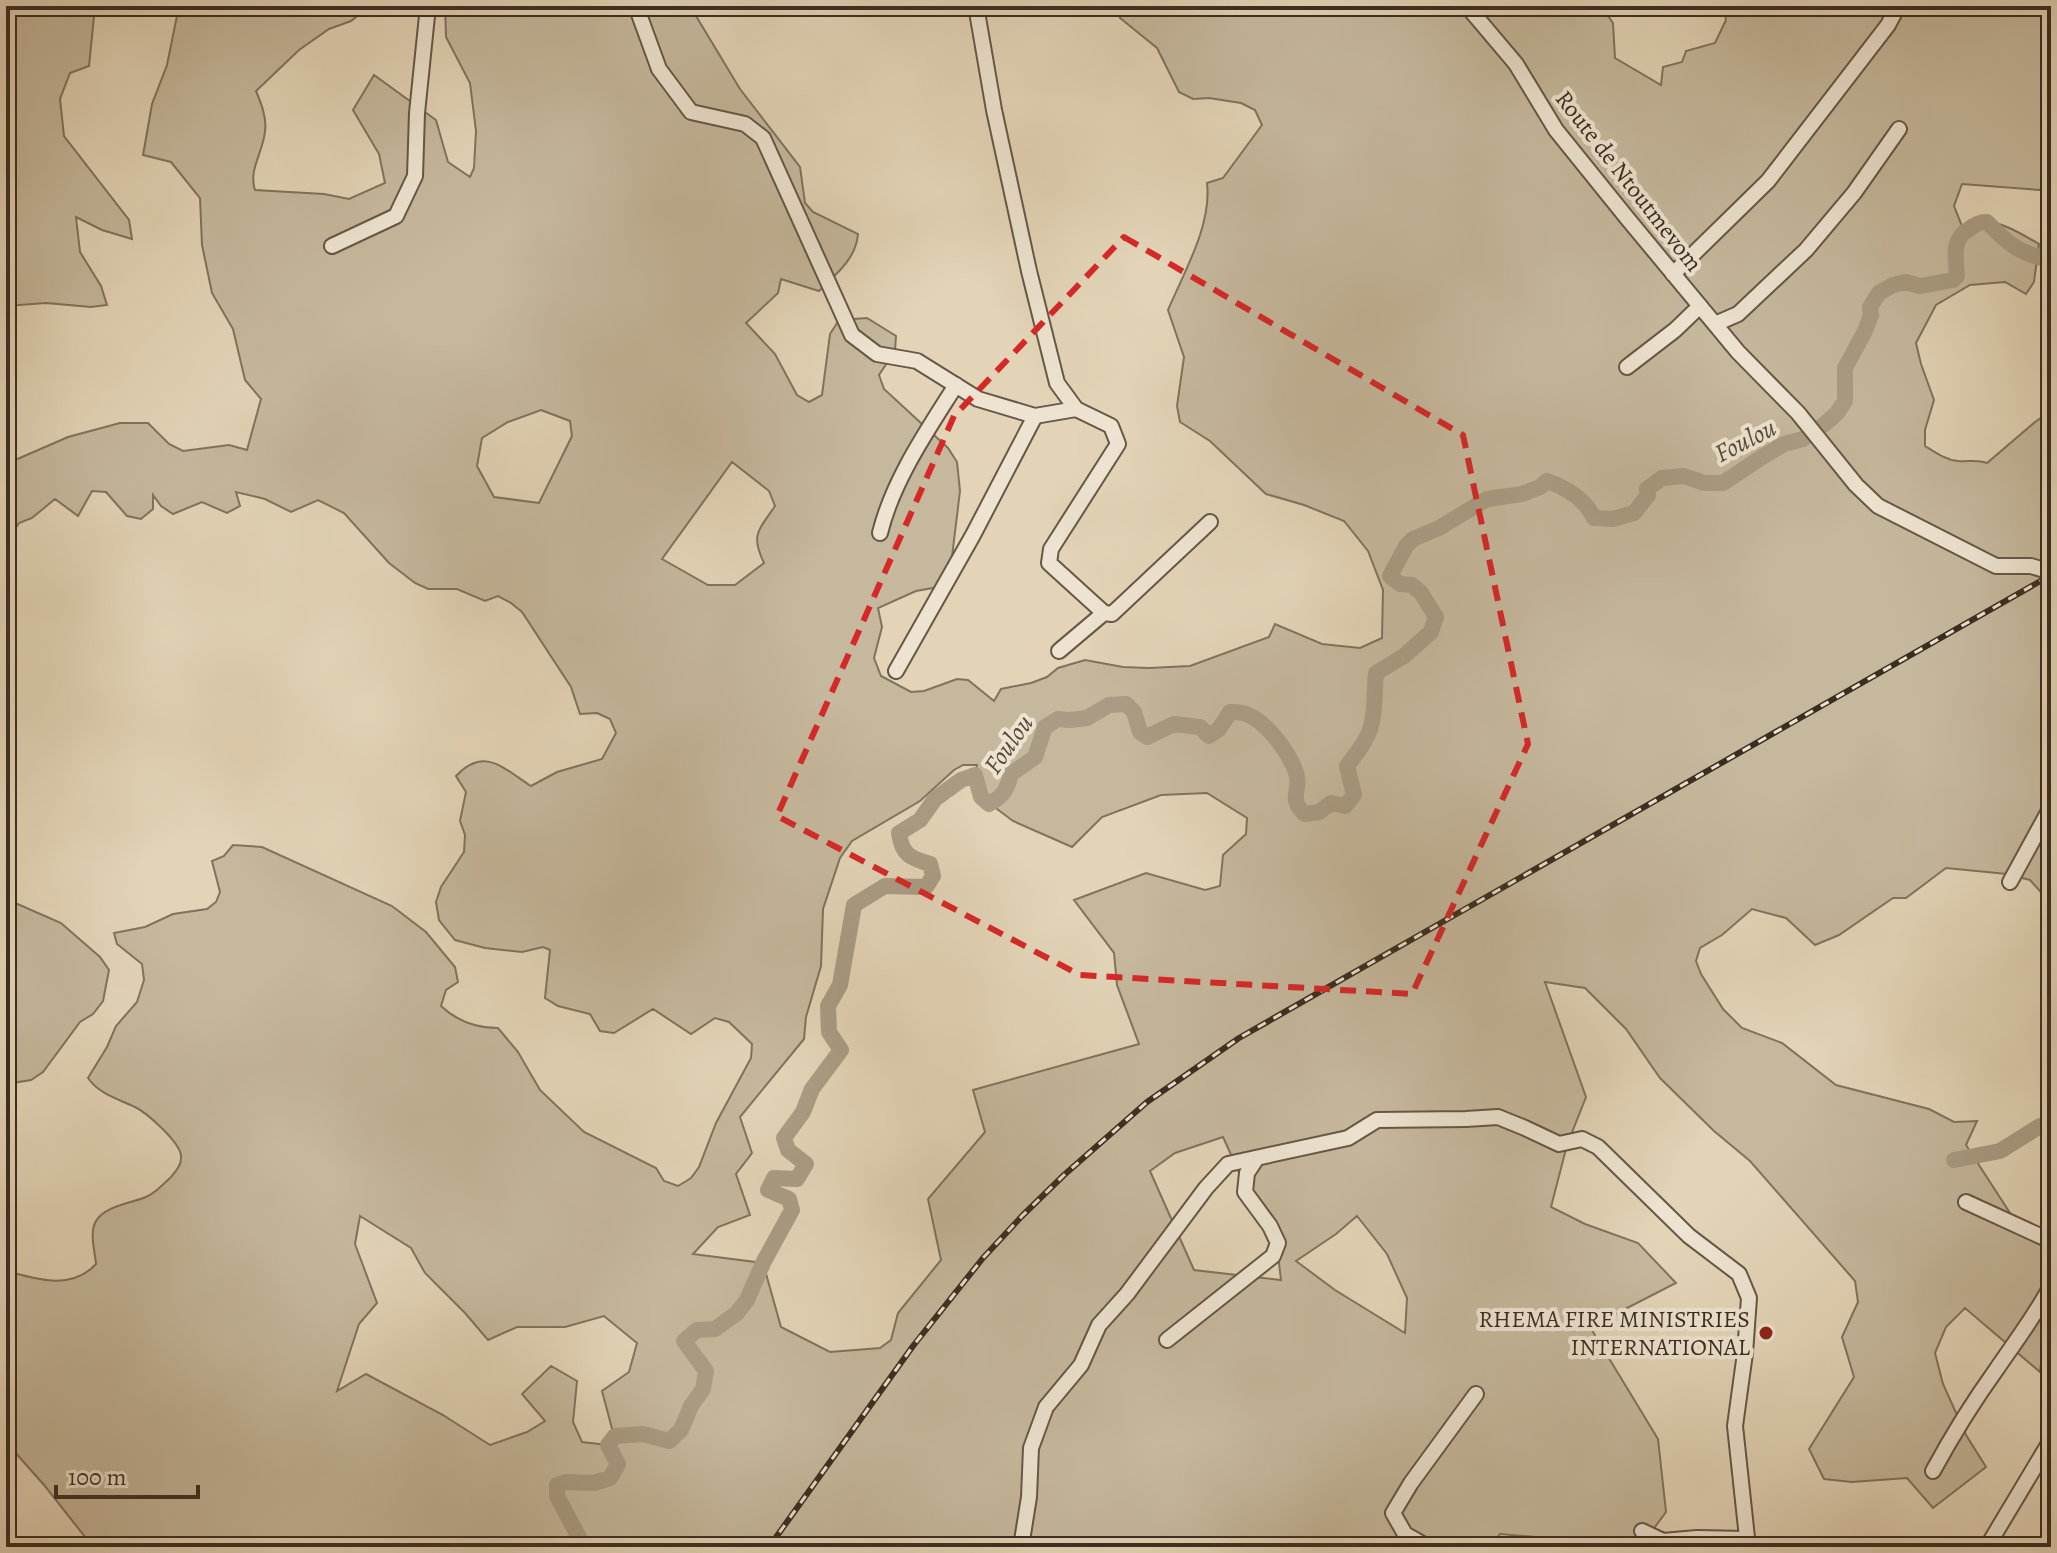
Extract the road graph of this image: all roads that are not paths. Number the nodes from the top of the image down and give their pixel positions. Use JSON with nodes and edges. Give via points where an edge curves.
{"nodes":[{"id":1,"x":428,"y":6,"type":"edge"},
{"id":2,"x":636,"y":6,"type":"edge"},
{"id":3,"x":976,"y":6,"type":"edge"},
{"id":4,"x":1467,"y":6,"type":"edge"},
{"id":5,"x":1898,"y":6,"type":"edge"},
{"id":6,"x":1899,"y":129,"type":"dead end"},
{"id":7,"x":332,"y":246,"type":"dead end"},
{"id":8,"x":1673,"y":274,"type":"junction"},
{"id":9,"x":1700,"y":306,"type":"junction"},
{"id":10,"x":1715,"y":324,"type":"junction"},
{"id":11,"x":1627,"y":367,"type":"dead end"},
{"id":12,"x":956,"y":385,"type":"junction"},
{"id":13,"x":1076,"y":409,"type":"junction"},
{"id":14,"x":1035,"y":416,"type":"junction"},
{"id":15,"x":1210,"y":522,"type":"dead end"},
{"id":16,"x":880,"y":533,"type":"dead end"},
{"id":17,"x":2051,"y":572,"type":"edge"},
{"id":18,"x":1104,"y":613,"type":"junction"},
{"id":19,"x":1059,"y":651,"type":"dead end"},
{"id":20,"x":896,"y":671,"type":"dead end"},
{"id":21,"x":2051,"y":807,"type":"edge"},
{"id":22,"x":2010,"y":882,"type":"dead end"},
{"id":23,"x":1257,"y":1158,"type":"junction"},
{"id":24,"x":1966,"y":1202,"type":"dead end"},
{"id":25,"x":2051,"y":1241,"type":"edge"},
{"id":26,"x":2051,"y":1286,"type":"edge"},
{"id":27,"x":1167,"y":1340,"type":"dead end"},
{"id":28,"x":1476,"y":1394,"type":"dead end"},
{"id":29,"x":2051,"y":1440,"type":"edge"},
{"id":30,"x":1933,"y":1471,"type":"dead end"},
{"id":31,"x":1642,"y":1531,"type":"dead end"},
{"id":32,"x":1748,"y":1543,"type":"edge"},
{"id":33,"x":1021,"y":1547,"type":"edge"},
{"id":34,"x":1428,"y":1547,"type":"edge"},
{"id":35,"x":1987,"y":1547,"type":"edge"}],
"edges":[{"from":1,"to":7,"type":"street","via":[[415,176],[396,216]]},
{"from":2,"to":12,"type":"street","via":[[659,69],[691,112],[745,124],[763,138],[852,335],[877,354],[917,361]]},
{"from":3,"to":13,"type":"street","via":[[1032,285],[1057,383]]},
{"from":4,"to":8,"type":"street","name":"Route de Ntoutmevom","via":[[1516,64],[1556,130]]},
{"from":5,"to":8,"type":"street","via":[[1768,181]]},
{"from":6,"to":10,"type":"street","via":[[1806,250],[1738,314]]},
{"from":8,"to":9,"type":"street","name":"Route de Ntoutmevom"},
{"from":9,"to":10,"type":"street","name":"Route de Ntoutmevom"},
{"from":9,"to":11,"type":"street"},
{"from":10,"to":17,"type":"street","name":"Route de Ntoutmevom","via":[[1878,506],[1996,566]]},
{"from":12,"to":14,"type":"street","via":[[978,399]]},
{"from":12,"to":16,"type":"street","via":[[918,445]]},
{"from":13,"to":14,"type":"street"},
{"from":13,"to":18,"type":"street","via":[[1111,426],[1118,444],[1051,549],[1049,563]]},
{"from":14,"to":20,"type":"street"},
{"from":15,"to":18,"type":"street","via":[[1112,614]]},
{"from":18,"to":19,"type":"street"},
{"from":21,"to":22,"type":"street"},
{"from":23,"to":27,"type":"street","via":[[1247,1173],[1245,1192],[1278,1243],[1273,1256]]},
{"from":23,"to":32,"type":"street","via":[[1348,1138],[1377,1120],[1498,1117],[1559,1144],[1582,1139],[1598,1147],[1689,1236],[1739,1274],[1749,1298],[1735,1426]]},
{"from":23,"to":33,"type":"street","via":[[1228,1164],[1206,1188],[1099,1325],[1081,1365],[1046,1407],[1031,1448]]},
{"from":24,"to":25,"type":"street"},
{"from":26,"to":30,"type":"street"},
{"from":28,"to":34,"type":"street","via":[[1393,1513],[1405,1534]]},
{"from":29,"to":35,"type":"street"},
{"from":31,"to":32,"type":"street","via":[[1663,1541]]}]}
